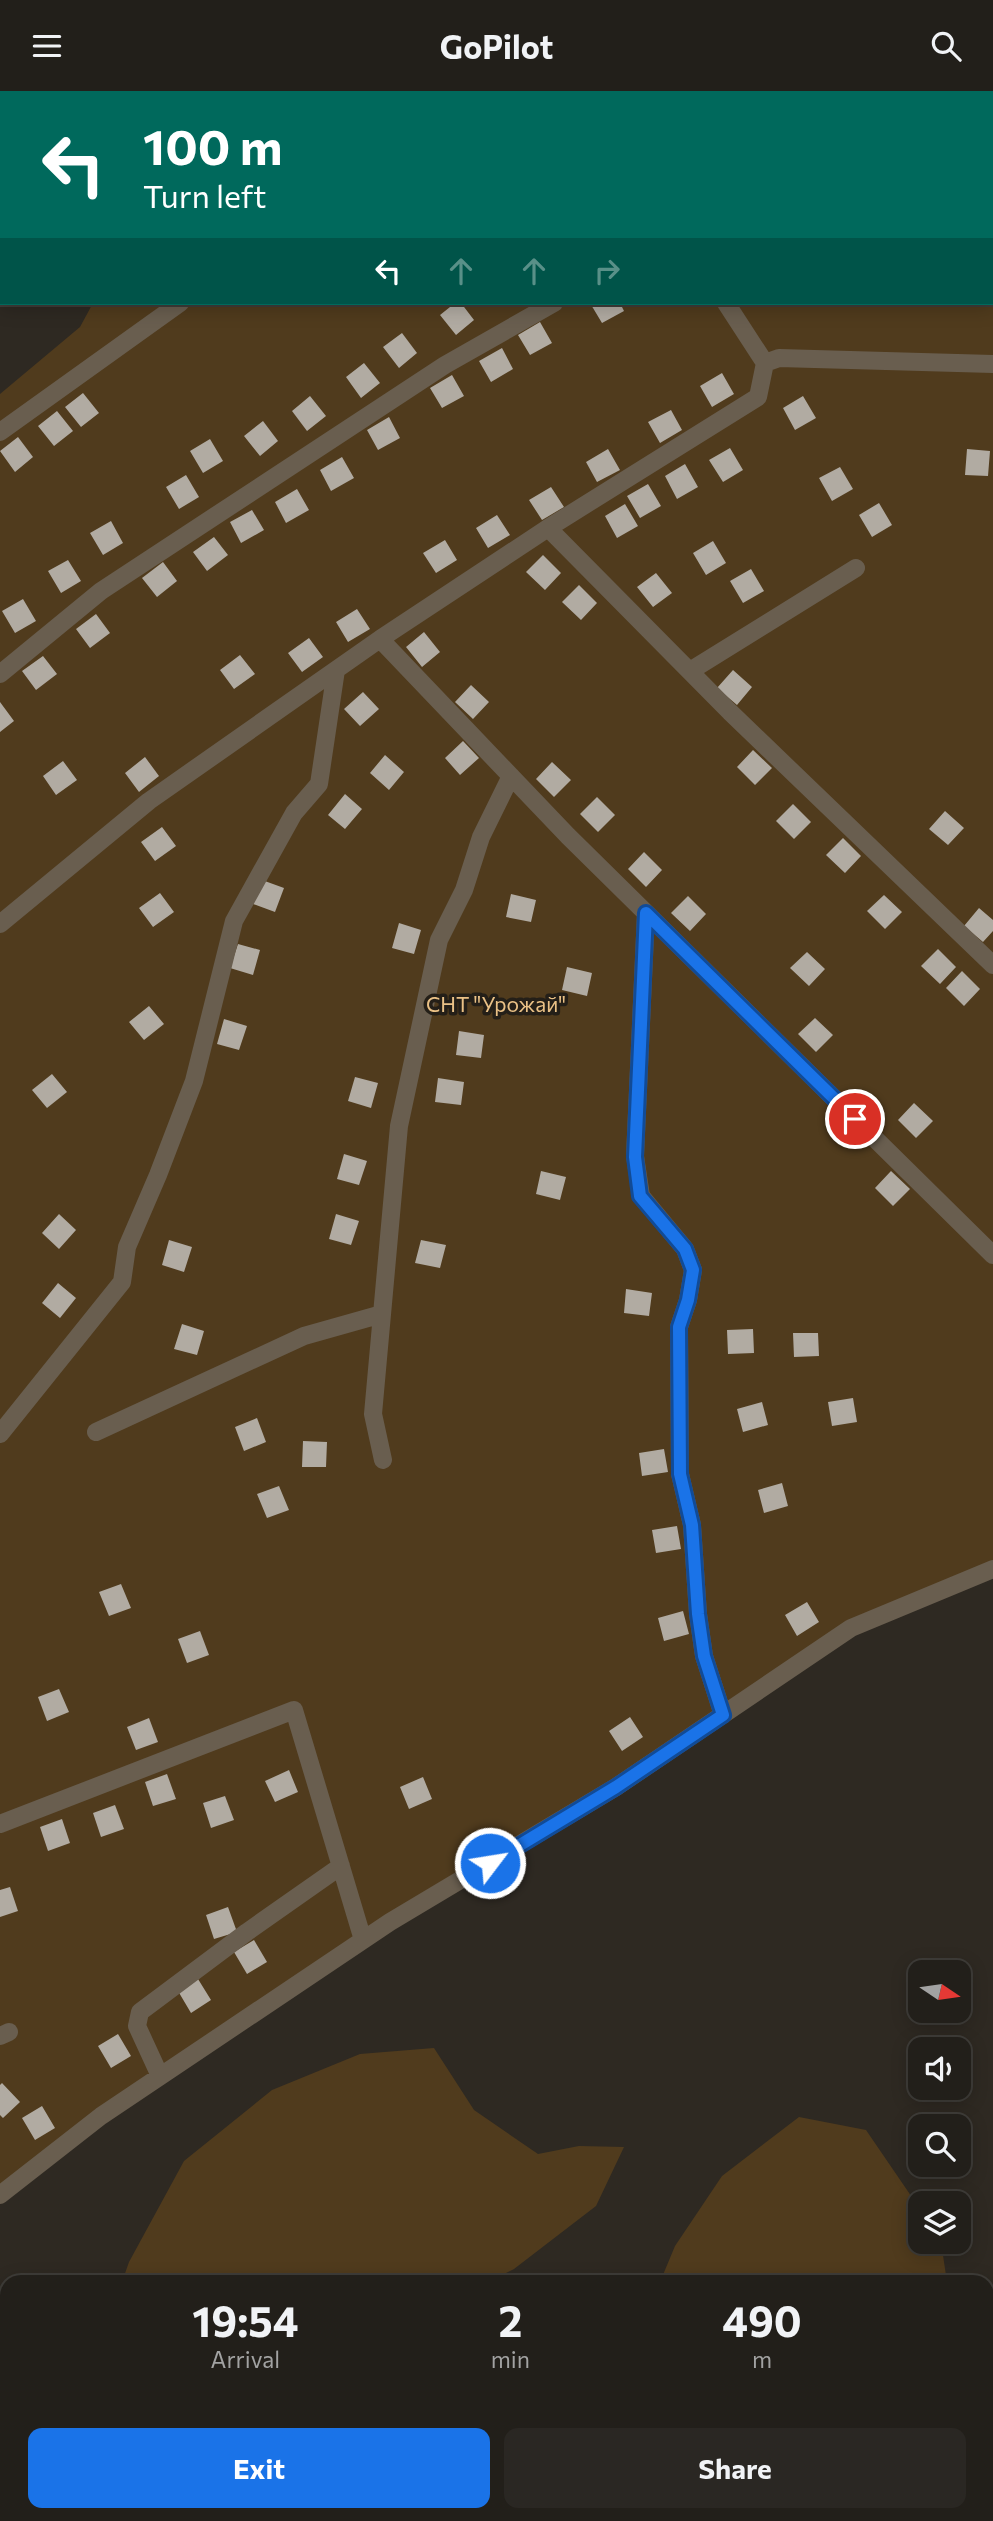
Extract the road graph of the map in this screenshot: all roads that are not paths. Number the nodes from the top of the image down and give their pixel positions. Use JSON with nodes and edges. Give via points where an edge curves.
{"nodes":[{"id":1,"x":177,"y":305,"type":"edge"},
{"id":2,"x":550,"y":305,"type":"edge"},
{"id":3,"x":727,"y":305,"type":"edge"},
{"id":4,"x":765,"y":363,"type":"junction"},
{"id":5,"x":993,"y":364,"type":"edge"},
{"id":6,"x":0,"y":432,"type":"edge"},
{"id":7,"x":548,"y":528,"type":"junction"},
{"id":8,"x":856,"y":568,"type":"dead end"},
{"id":9,"x":380,"y":639,"type":"junction"},
{"id":10,"x":336,"y":670,"type":"junction"},
{"id":11,"x":690,"y":671,"type":"junction"},
{"id":12,"x":0,"y":674,"type":"edge"},
{"id":13,"x":510,"y":776,"type":"junction"},
{"id":14,"x":646,"y":913,"type":"junction"},
{"id":15,"x":0,"y":925,"type":"edge"},
{"id":16,"x":993,"y":965,"type":"edge"},
{"id":17,"x":993,"y":1255,"type":"edge"},
{"id":18,"x":382,"y":1314,"type":"junction"},
{"id":19,"x":96,"y":1432,"type":"dead end"},
{"id":20,"x":0,"y":1434,"type":"edge"},
{"id":21,"x":383,"y":1460,"type":"dead end"},
{"id":22,"x":993,"y":1569,"type":"edge"},
{"id":23,"x":723,"y":1715,"type":"junction"},
{"id":24,"x":0,"y":1824,"type":"edge"},
{"id":25,"x":341,"y":1866,"type":"junction"},
{"id":26,"x":363,"y":1940,"type":"junction"},
{"id":27,"x":160,"y":2076,"type":"junction"},
{"id":28,"x":0,"y":2195,"type":"edge"}],
"edges":[{"from":1,"to":6,"type":"lane"},
{"from":2,"to":12,"type":"lane","via":[[445,365],[101,591]]},
{"from":3,"to":4,"type":"lane"},
{"from":4,"to":5,"type":"lane","via":[[779,358]]},
{"from":4,"to":7,"type":"lane","via":[[758,397]]},
{"from":7,"to":9,"type":"lane"},
{"from":7,"to":11,"type":"lane"},
{"from":8,"to":11,"type":"lane"},
{"from":9,"to":10,"type":"lane"},
{"from":9,"to":13,"type":"lane"},
{"from":10,"to":15,"type":"lane","via":[[149,801]]},
{"from":10,"to":20,"type":"lane","via":[[319,784],[293,813],[234,921],[194,1081],[127,1247],[122,1282]]},
{"from":11,"to":16,"type":"lane"},
{"from":13,"to":14,"type":"lane"},
{"from":13,"to":18,"type":"lane","via":[[439,940],[400,1126]]},
{"from":14,"to":17,"type":"lane"},
{"from":14,"to":23,"type":"lane","via":[[635,1157],[640,1196],[685,1249],[693,1270],[679,1327],[680,1474],[692,1525],[704,1656]]},
{"from":18,"to":19,"type":"lane","via":[[304,1336]]},
{"from":18,"to":21,"type":"lane","via":[[373,1414]]},
{"from":22,"to":23,"type":"lane","via":[[851,1627]]},
{"from":23,"to":26,"type":"lane","via":[[616,1787]]},
{"from":24,"to":25,"type":"lane","via":[[294,1710]]},
{"from":25,"to":26,"type":"lane"},
{"from":25,"to":27,"type":"lane","via":[[140,2012],[137,2026]]},
{"from":26,"to":27,"type":"lane"},
{"from":27,"to":28,"type":"lane"}]}
